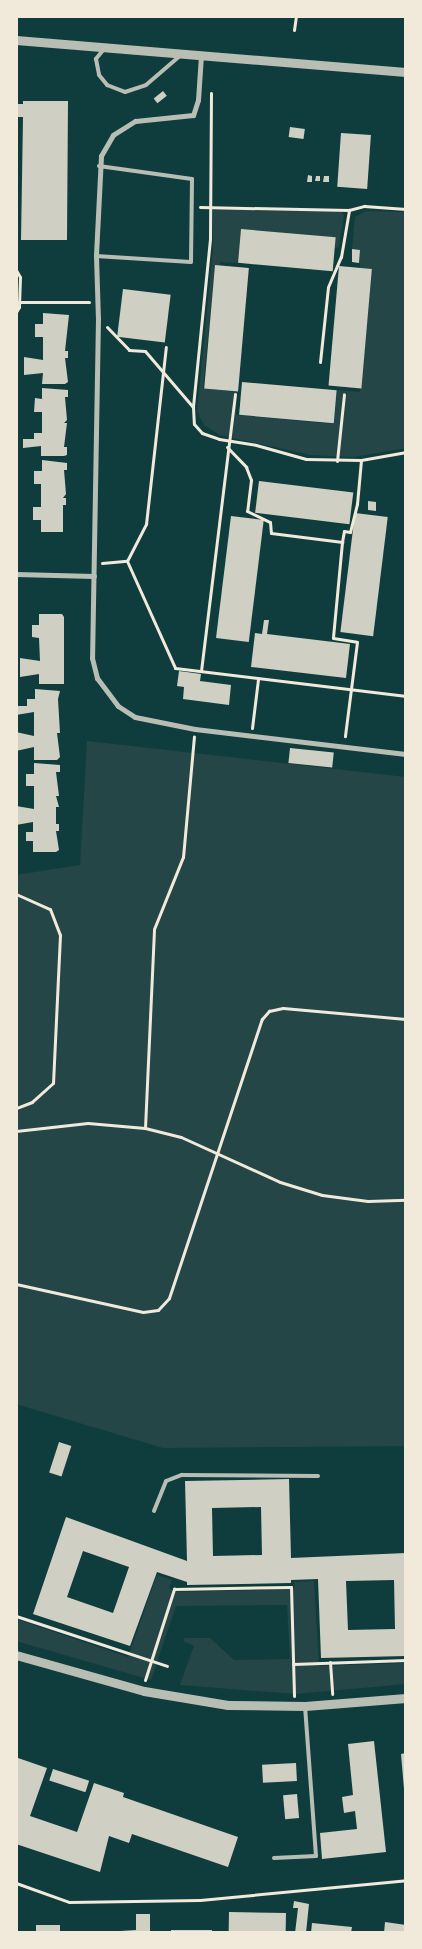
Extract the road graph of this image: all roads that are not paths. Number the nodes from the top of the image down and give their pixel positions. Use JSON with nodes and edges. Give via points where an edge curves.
{"nodes":[{"id":1,"x":16,"y":40,"type":"edge"},
{"id":2,"x":106,"y":48,"type":"junction"},
{"id":3,"x":183,"y":53,"type":"junction"},
{"id":4,"x":201,"y":55,"type":"junction"},
{"id":5,"x":406,"y":72,"type":"edge"},
{"id":6,"x":99,"y":166,"type":"junction"},
{"id":7,"x":96,"y":256,"type":"junction"},
{"id":8,"x":16,"y":574,"type":"edge"},
{"id":9,"x":94,"y":576,"type":"junction"},
{"id":10,"x":406,"y":754,"type":"edge"},
{"id":11,"x":318,"y":1476,"type":"dead end"},
{"id":12,"x":154,"y":1511,"type":"dead end"},
{"id":13,"x":16,"y":1655,"type":"edge"},
{"id":14,"x":406,"y":1698,"type":"edge"},
{"id":15,"x":305,"y":1706,"type":"junction"},
{"id":16,"x":274,"y":1858,"type":"dead end"}],
"edges":[{"from":1,"to":2,"type":"street"},
{"from":2,"to":3,"type":"street"},
{"from":2,"to":3,"type":"lane","via":[[96,59],[99,75],[107,85],[125,92],[146,85]]},
{"from":3,"to":4,"type":"street"},
{"from":4,"to":5,"type":"street"},
{"from":4,"to":6,"type":"street","via":[[198,100],[192,115],[178,119],[148,119],[123,126],[105,146]]},
{"from":6,"to":7,"type":"street"},
{"from":6,"to":7,"type":"lane","via":[[192,178],[191,262]]},
{"from":7,"to":9,"type":"street"},
{"from":8,"to":9,"type":"street"},
{"from":9,"to":10,"type":"street","via":[[92,658],[106,695],[135,717],[195,729]]},
{"from":11,"to":12,"type":"lane","via":[[182,1475],[166,1481]]},
{"from":13,"to":15,"type":"street","via":[[141,1690],[228,1705]]},
{"from":14,"to":15,"type":"street"},
{"from":15,"to":16,"type":"lane","via":[[316,1856]]}]}
